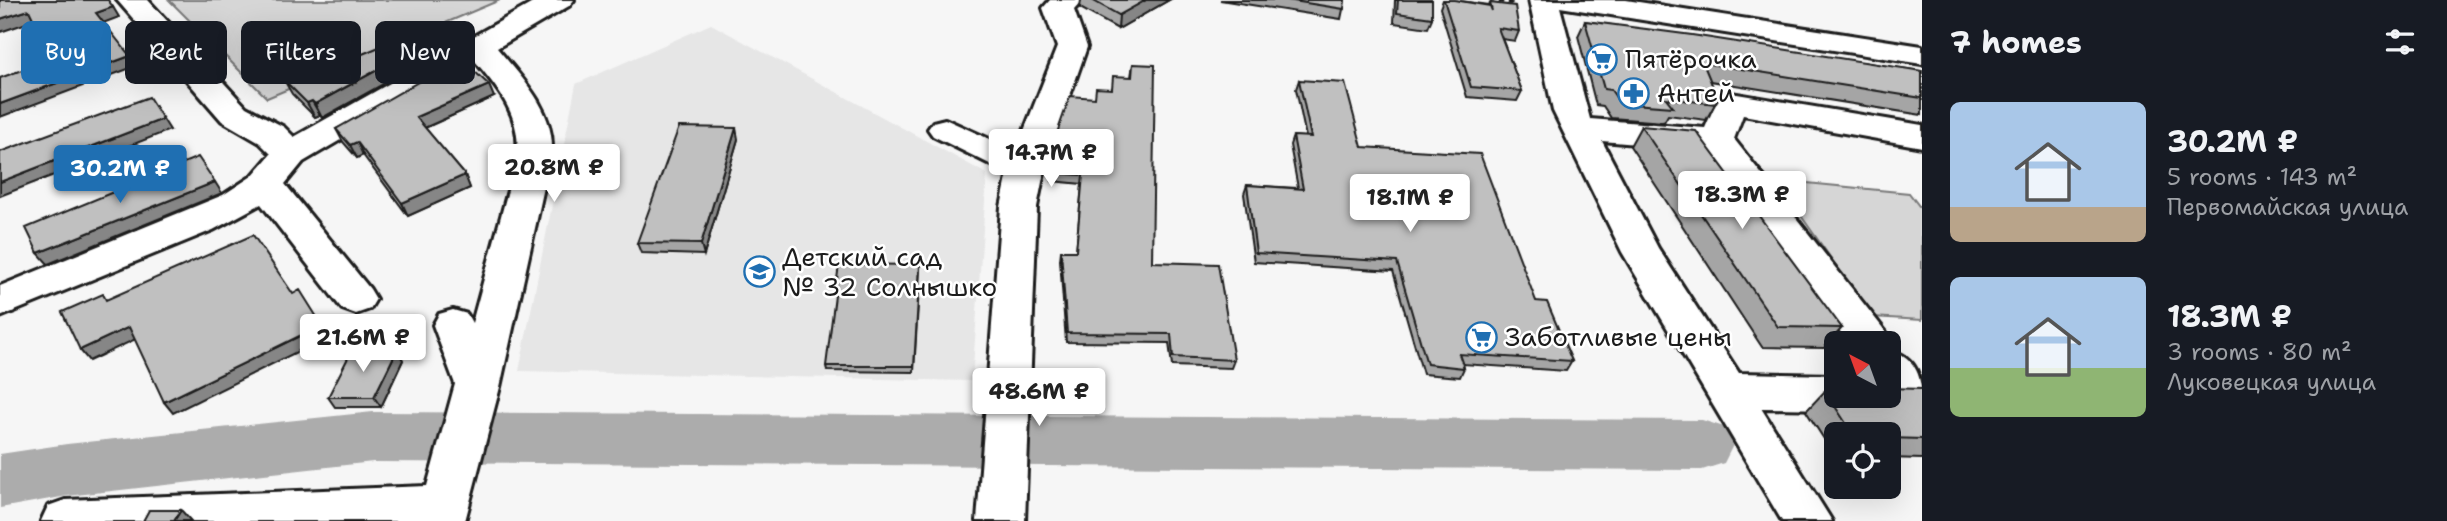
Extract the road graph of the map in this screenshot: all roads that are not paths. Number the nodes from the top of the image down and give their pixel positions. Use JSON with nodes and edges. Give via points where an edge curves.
{"nodes":[{"id":1,"x":132,"y":0,"type":"edge"},
{"id":2,"x":559,"y":0,"type":"edge"},
{"id":3,"x":1068,"y":0,"type":"edge"},
{"id":4,"x":1569,"y":0,"type":"edge"},
{"id":5,"x":1531,"y":6,"type":"edge"},
{"id":6,"x":479,"y":46,"type":"junction"},
{"id":7,"x":1922,"y":55,"type":"edge"},
{"id":8,"x":1579,"y":128,"type":"junction"},
{"id":9,"x":945,"y":129,"type":"dead end"},
{"id":10,"x":1922,"y":136,"type":"edge"},
{"id":11,"x":1717,"y":140,"type":"junction"},
{"id":12,"x":291,"y":153,"type":"junction"},
{"id":13,"x":1027,"y":167,"type":"junction"},
{"id":14,"x":265,"y":184,"type":"junction"},
{"id":15,"x":356,"y":299,"type":"dead end"},
{"id":16,"x":0,"y":302,"type":"edge"},
{"id":17,"x":453,"y":325,"type":"dead end"},
{"id":18,"x":1862,"y":331,"type":"edge"},
{"id":19,"x":478,"y":387,"type":"junction"},
{"id":20,"x":1727,"y":390,"type":"junction"},
{"id":21,"x":1824,"y":392,"type":"edge"},
{"id":22,"x":1002,"y":503,"type":"edge"},
{"id":23,"x":444,"y":513,"type":"edge"},
{"id":24,"x":65,"y":521,"type":"edge"},
{"id":25,"x":1808,"y":521,"type":"edge"}],
"edges":[{"from":1,"to":12,"type":"street","via":[[234,114],[272,135]]},
{"from":2,"to":6,"type":"street"},
{"from":3,"to":13,"type":"street","via":[[1058,8],[1072,47]]},
{"from":4,"to":7,"type":"street"},
{"from":5,"to":8,"type":"street"},
{"from":6,"to":12,"type":"street"},
{"from":6,"to":19,"type":"street","via":[[525,105],[535,142],[528,188]]},
{"from":8,"to":11,"type":"street"},
{"from":8,"to":20,"type":"street","via":[[1641,251]]},
{"from":9,"to":13,"type":"street"},
{"from":10,"to":11,"type":"street","via":[[1731,103]]},
{"from":11,"to":18,"type":"street"},
{"from":12,"to":14,"type":"street"},
{"from":13,"to":22,"type":"street","via":[[1019,207]]},
{"from":14,"to":15,"type":"street"},
{"from":14,"to":16,"type":"street","via":[[200,221]]},
{"from":17,"to":19,"type":"street"},
{"from":19,"to":23,"type":"street"},
{"from":20,"to":21,"type":"street"},
{"from":20,"to":25,"type":"street"},
{"from":23,"to":24,"type":"street"}]}
